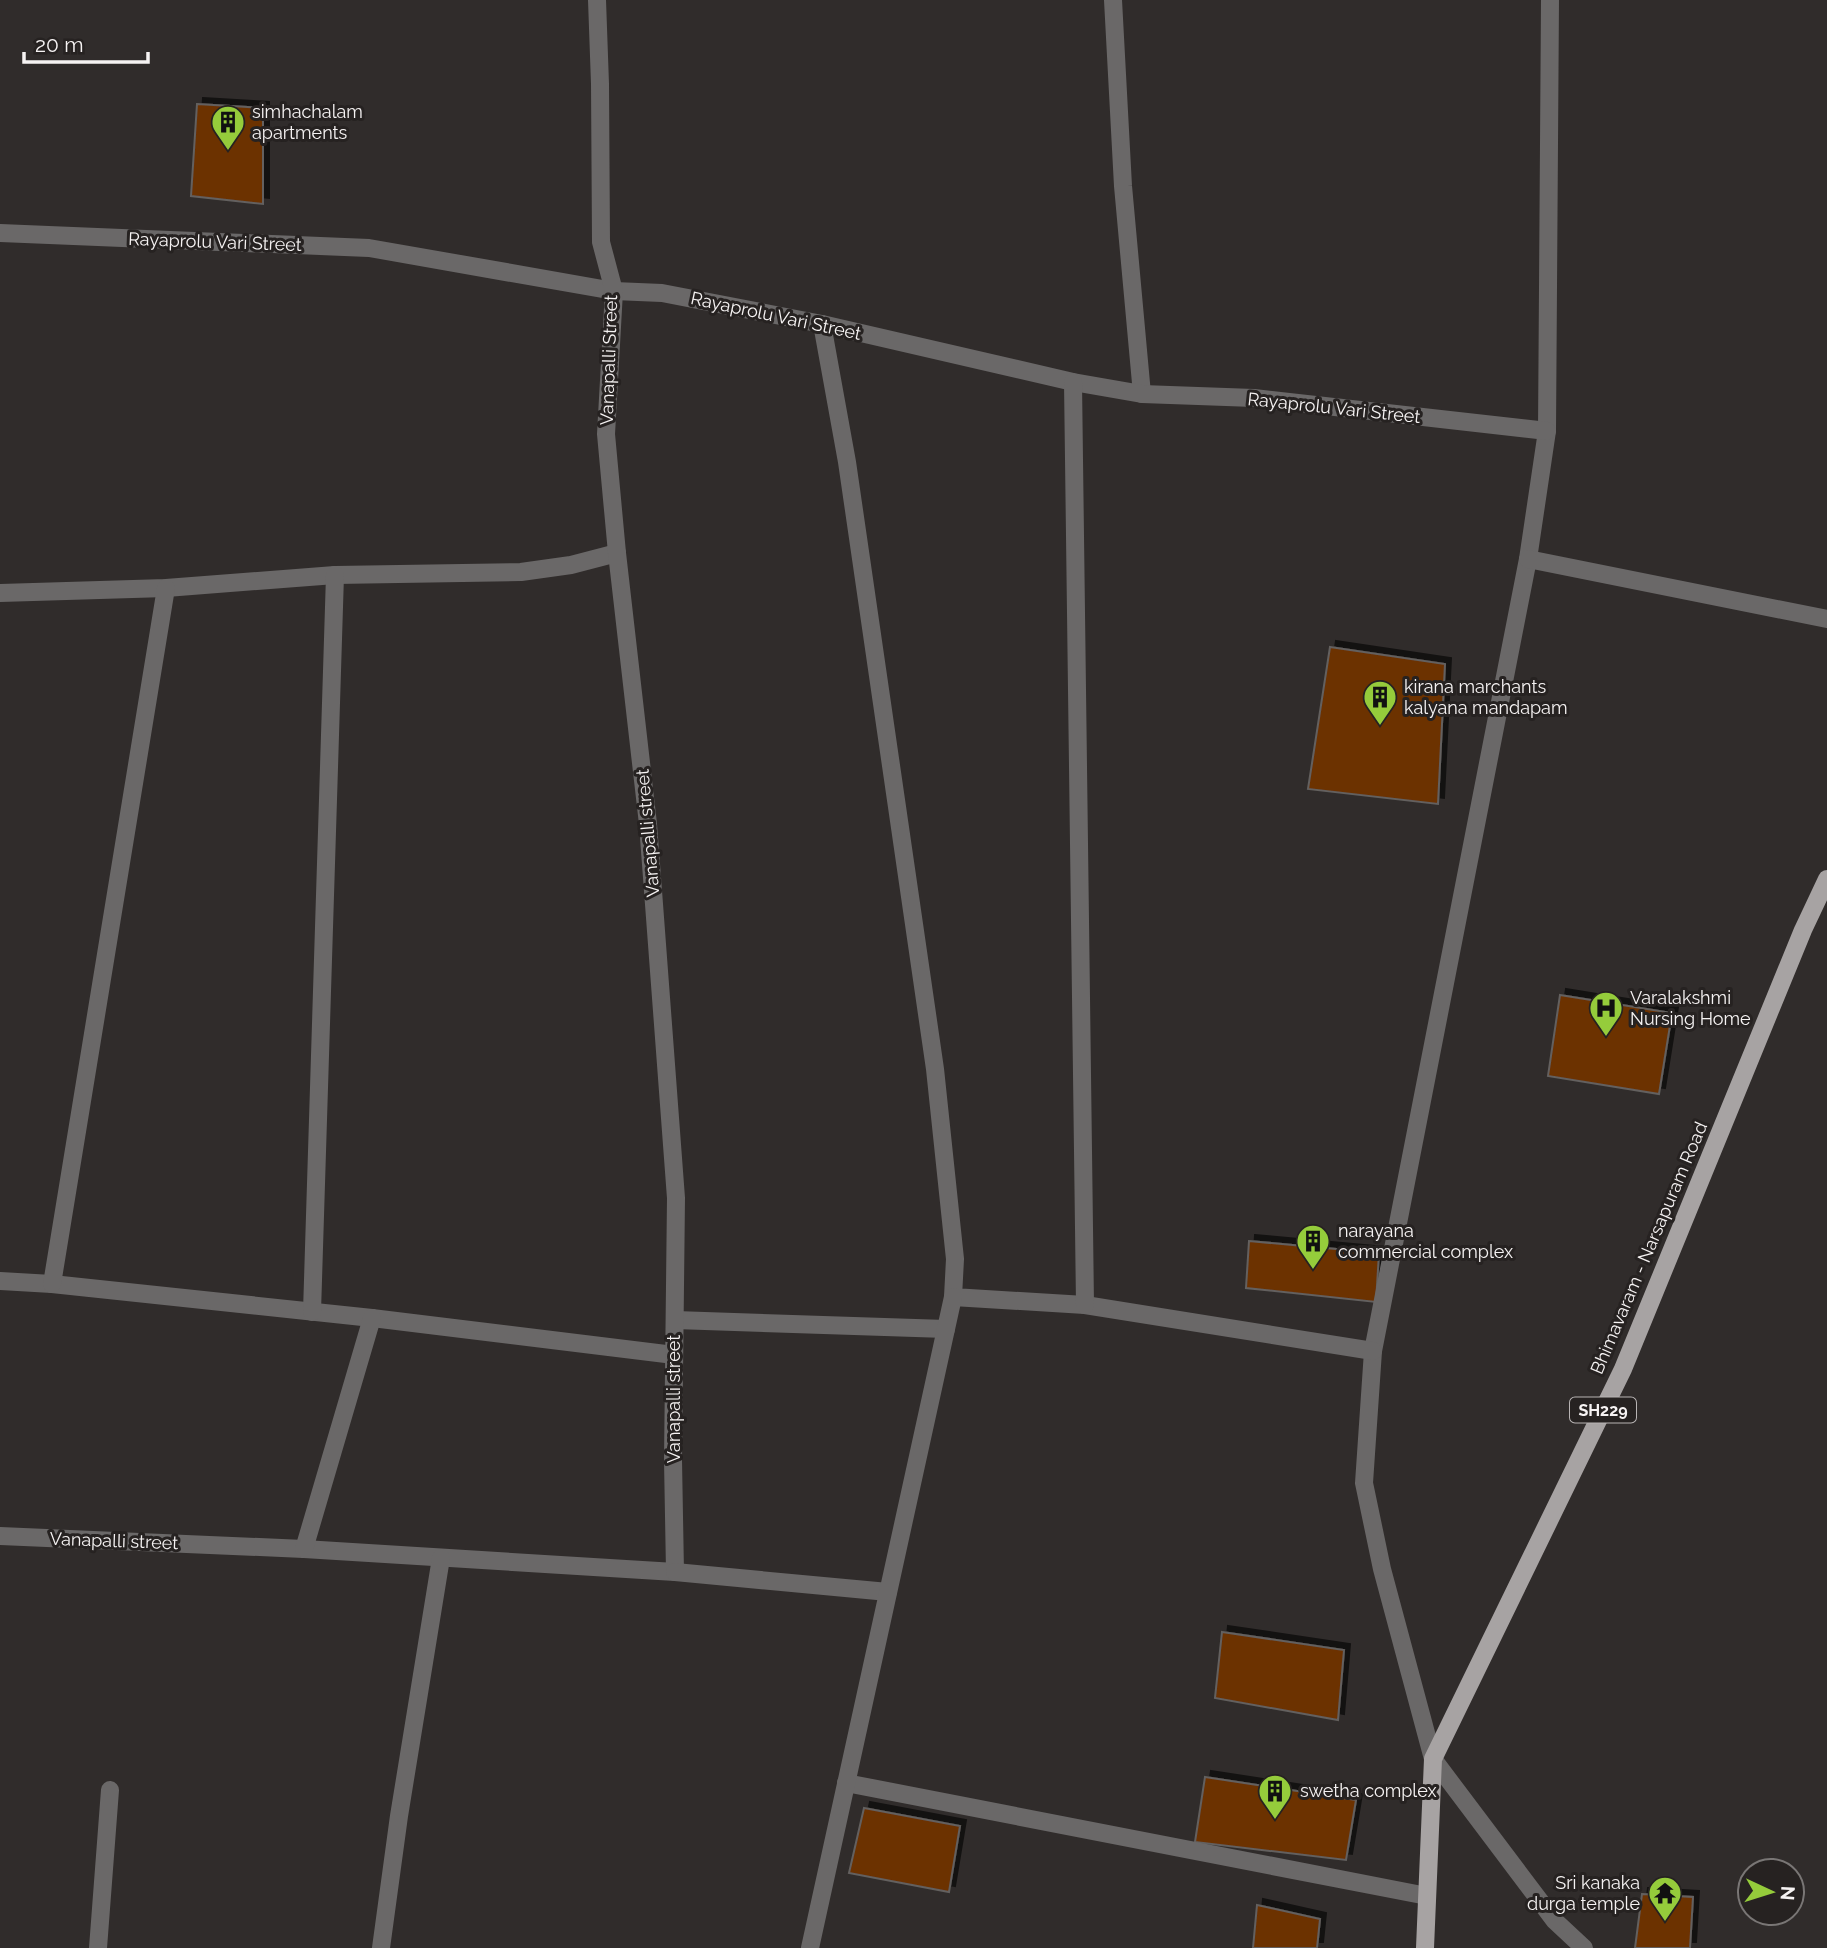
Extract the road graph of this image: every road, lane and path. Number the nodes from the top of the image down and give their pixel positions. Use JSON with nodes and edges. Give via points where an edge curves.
{"nodes":[{"id":1,"x":597,"y":0,"type":"edge"},
{"id":2,"x":1113,"y":0,"type":"edge"},
{"id":3,"x":1550,"y":0,"type":"edge"},
{"id":4,"x":0,"y":233,"type":"edge"},
{"id":5,"x":614,"y":291,"type":"junction"},
{"id":6,"x":822,"y":324,"type":"junction"},
{"id":7,"x":1073,"y":382,"type":"junction"},
{"id":8,"x":1142,"y":394,"type":"junction"},
{"id":9,"x":1547,"y":431,"type":"junction"},
{"id":10,"x":617,"y":553,"type":"junction"},
{"id":11,"x":1528,"y":559,"type":"junction"},
{"id":12,"x":335,"y":575,"type":"junction"},
{"id":13,"x":166,"y":588,"type":"junction"},
{"id":14,"x":0,"y":593,"type":"edge"},
{"id":15,"x":1827,"y":619,"type":"edge"},
{"id":16,"x":1827,"y":879,"type":"edge"},
{"id":17,"x":0,"y":1281,"type":"edge"},
{"id":18,"x":52,"y":1284,"type":"junction"},
{"id":19,"x":953,"y":1297,"type":"junction"},
{"id":20,"x":1085,"y":1305,"type":"junction"},
{"id":21,"x":312,"y":1312,"type":"junction"},
{"id":22,"x":372,"y":1318,"type":"junction"},
{"id":23,"x":675,"y":1321,"type":"junction"},
{"id":24,"x":946,"y":1329,"type":"junction"},
{"id":25,"x":1373,"y":1351,"type":"junction"},
{"id":26,"x":674,"y":1355,"type":"junction"},
{"id":27,"x":0,"y":1536,"type":"edge"},
{"id":28,"x":304,"y":1549,"type":"junction"},
{"id":29,"x":441,"y":1558,"type":"junction"},
{"id":30,"x":675,"y":1572,"type":"junction"},
{"id":31,"x":888,"y":1592,"type":"junction"},
{"id":32,"x":1433,"y":1759,"type":"junction"},
{"id":33,"x":846,"y":1783,"type":"junction"},
{"id":34,"x":110,"y":1790,"type":"dead end"},
{"id":35,"x":1427,"y":1896,"type":"junction"},
{"id":36,"x":99,"y":1948,"type":"edge"},
{"id":37,"x":381,"y":1948,"type":"edge"},
{"id":38,"x":810,"y":1948,"type":"edge"},
{"id":39,"x":1425,"y":1948,"type":"edge"},
{"id":40,"x":1584,"y":1948,"type":"edge"}],
"edges":[{"from":1,"to":5,"type":"street","name":"Vanapalli Street","via":[[601,242]]},
{"from":2,"to":8,"type":"street","via":[[1123,186]]},
{"from":3,"to":9,"type":"street"},
{"from":4,"to":5,"type":"street","name":"Rayaprolu Vari Street","via":[[369,248]]},
{"from":5,"to":6,"type":"street","name":"Rayaprolu Vari Street","via":[[662,293]]},
{"from":5,"to":10,"type":"street","name":"Vanapalli Street","via":[[606,434]]},
{"from":6,"to":7,"type":"street","name":"Rayaprolu Vari Street"},
{"from":6,"to":19,"type":"street","via":[[849,476],[934,1069],[955,1259]]},
{"from":7,"to":8,"type":"street","name":"Rayaprolu Vari Street"},
{"from":7,"to":20,"type":"street"},
{"from":8,"to":9,"type":"street","name":"Rayaprolu Vari Street","via":[[1254,398]]},
{"from":9,"to":11,"type":"street"},
{"from":10,"to":12,"type":"street","via":[[521,572]]},
{"from":10,"to":23,"type":"street","name":"Vanapalli street","via":[[648,824],[661,990],[676,1198]]},
{"from":11,"to":15,"type":"street"},
{"from":11,"to":25,"type":"street"},
{"from":12,"to":13,"type":"street"},
{"from":12,"to":21,"type":"street"},
{"from":13,"to":14,"type":"street"},
{"from":13,"to":18,"type":"street"},
{"from":16,"to":32,"type":"main road","name":"Bhimavaram - Narsapuram Road","number":"SH229","via":[[1623,1369]]},
{"from":17,"to":18,"type":"street"},
{"from":18,"to":21,"type":"street"},
{"from":19,"to":20,"type":"street"},
{"from":19,"to":24,"type":"street"},
{"from":20,"to":25,"type":"street"},
{"from":21,"to":22,"type":"street"},
{"from":22,"to":26,"type":"street"},
{"from":22,"to":28,"type":"street"},
{"from":23,"to":24,"type":"street"},
{"from":23,"to":26,"type":"street","name":"Vanapalli street"},
{"from":24,"to":31,"type":"street"},
{"from":25,"to":32,"type":"street","via":[[1364,1483]]},
{"from":26,"to":30,"type":"street","name":"Vanapalli street"},
{"from":27,"to":28,"type":"street","name":"Vanapalli street"},
{"from":28,"to":29,"type":"street","name":"Vanapalli street"},
{"from":29,"to":30,"type":"street","name":"Vanapalli street"},
{"from":29,"to":37,"type":"street"},
{"from":30,"to":31,"type":"street"},
{"from":31,"to":33,"type":"street"},
{"from":32,"to":35,"type":"main road","name":"Bhimavaram - Narsapuram Road","number":"SH229"},
{"from":32,"to":40,"type":"street","via":[[1555,1922]]},
{"from":33,"to":35,"type":"street"},
{"from":33,"to":38,"type":"street"},
{"from":34,"to":36,"type":"street"},
{"from":35,"to":39,"type":"main road","name":"Bhimavaram - Narsapuram Road","number":"SH229"}]}
